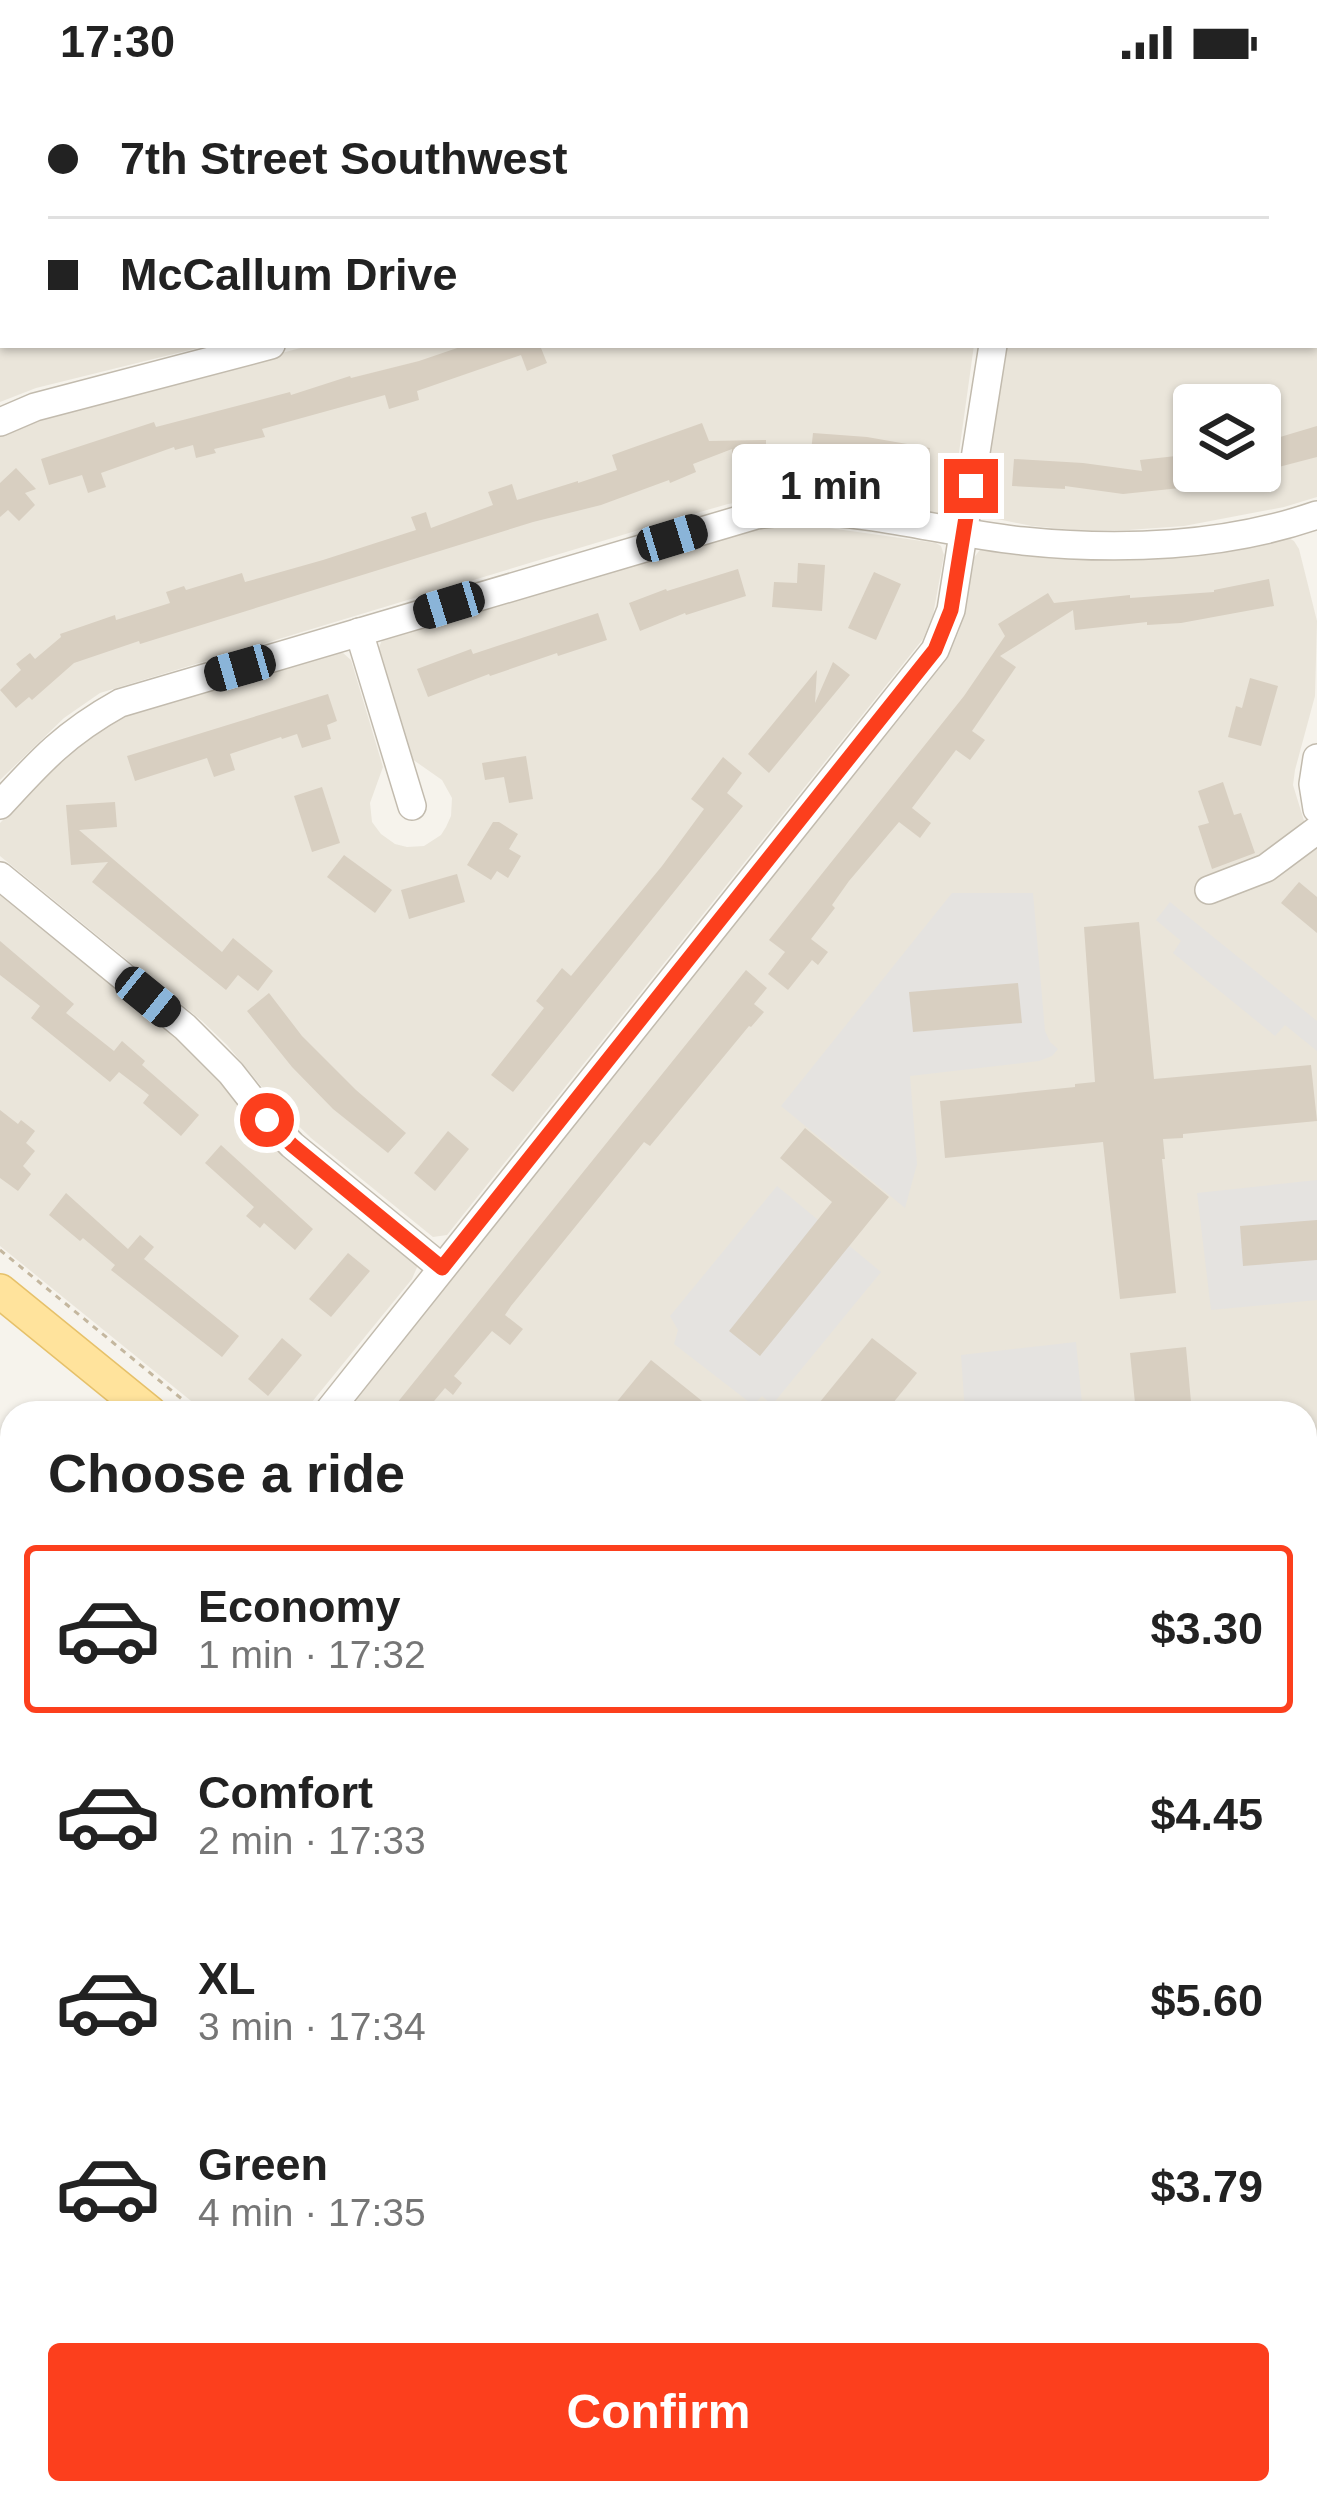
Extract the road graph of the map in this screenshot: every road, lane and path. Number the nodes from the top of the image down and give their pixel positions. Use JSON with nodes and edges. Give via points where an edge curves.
{"nodes":[{"id":1,"x":259,"y":348,"type":"edge"},
{"id":2,"x":993,"y":348,"type":"edge"},
{"id":3,"x":0,"y":422,"type":"edge"},
{"id":4,"x":1315,"y":523,"type":"edge"},
{"id":5,"x":964,"y":532,"type":"junction"},
{"id":6,"x":359,"y":632,"type":"junction"},
{"id":7,"x":1316,"y":760,"type":"edge"},
{"id":8,"x":0,"y":805,"type":"edge"},
{"id":9,"x":412,"y":806,"type":"dead end"},
{"id":10,"x":1317,"y":809,"type":"edge"},
{"id":11,"x":1317,"y":830,"type":"edge"},
{"id":12,"x":0,"y":876,"type":"edge"},
{"id":13,"x":1209,"y":890,"type":"dead end"},
{"id":14,"x":0,"y":1250,"type":"edge"},
{"id":15,"x":442,"y":1268,"type":"junction"},
{"id":16,"x":0,"y":1292,"type":"edge"},
{"id":17,"x":135,"y":1401,"type":"edge"},
{"id":18,"x":185,"y":1401,"type":"edge"},
{"id":19,"x":337,"y":1401,"type":"edge"}],
"edges":[{"from":1,"to":3,"type":"street"},
{"from":2,"to":5,"type":"street"},
{"from":4,"to":5,"type":"street","via":[[1086,546]]},
{"from":5,"to":6,"type":"street","via":[[837,514],[756,514]]},
{"from":5,"to":15,"type":"street","via":[[951,610],[919,674]]},
{"from":6,"to":8,"type":"street","via":[[120,703],[73,731]]},
{"from":6,"to":9,"type":"street"},
{"from":7,"to":10,"type":"street"},
{"from":11,"to":13,"type":"street","via":[[1265,868]]},
{"from":12,"to":15,"type":"street","via":[[185,1027],[292,1145]]},
{"from":14,"to":18,"type":"path"},
{"from":15,"to":19,"type":"street"},
{"from":16,"to":17,"type":"main road"}]}
